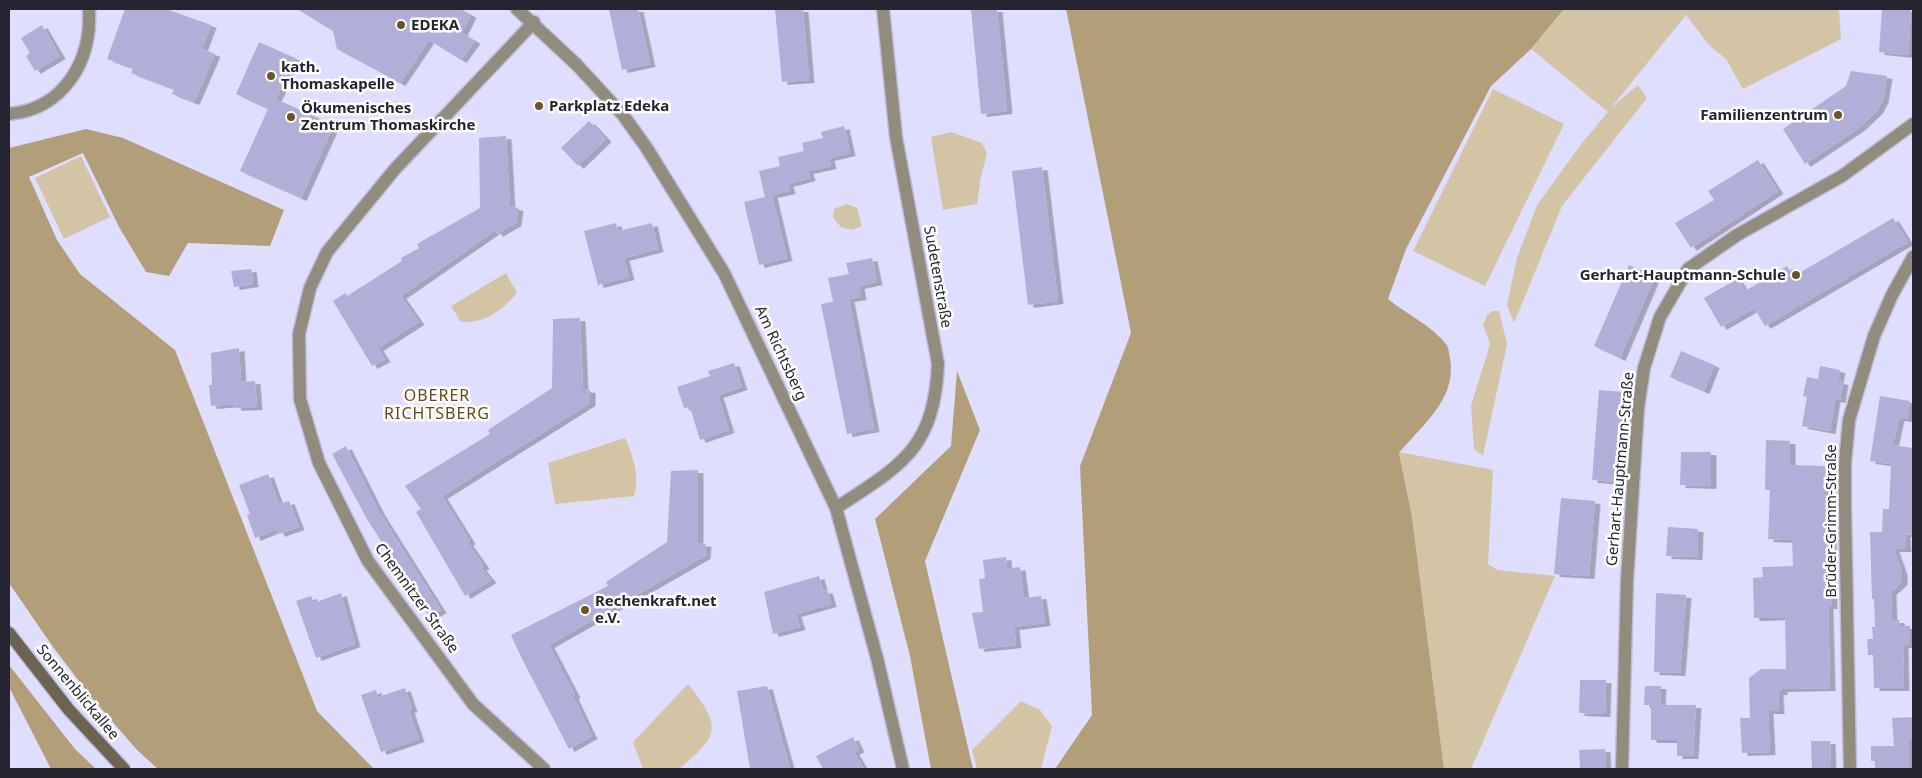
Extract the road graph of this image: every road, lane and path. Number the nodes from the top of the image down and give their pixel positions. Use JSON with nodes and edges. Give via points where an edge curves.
{"nodes":[{"id":1,"x":89,"y":9,"type":"edge"},
{"id":2,"x":518,"y":9,"type":"edge"},
{"id":3,"x":884,"y":9,"type":"edge"},
{"id":4,"x":534,"y":22,"type":"junction"},
{"id":5,"x":9,"y":114,"type":"edge"},
{"id":6,"x":1913,"y":124,"type":"edge"},
{"id":7,"x":1913,"y":257,"type":"edge"},
{"id":8,"x":836,"y":508,"type":"junction"},
{"id":9,"x":9,"y":633,"type":"edge"},
{"id":10,"x":124,"y":769,"type":"edge"},
{"id":11,"x":544,"y":769,"type":"edge"},
{"id":12,"x":902,"y":769,"type":"edge"},
{"id":13,"x":1622,"y":769,"type":"edge"},
{"id":14,"x":1850,"y":769,"type":"edge"}],
"edges":[{"from":1,"to":5,"type":"street","via":[[86,42],[68,85],[55,98],[36,109]]},
{"from":2,"to":4,"type":"street","name":"Am Richtsberg"},
{"from":3,"to":8,"type":"street","name":"Sudetenstraße","via":[[896,137],[938,364],[937,389],[927,424],[907,456],[895,468]]},
{"from":4,"to":8,"type":"street","name":"Am Richtsberg","via":[[623,115],[652,156],[724,273]]},
{"from":4,"to":11,"type":"street","name":"Chemnitzer Straße","via":[[395,169],[327,252],[310,288],[299,334],[300,399],[319,464],[368,561],[473,704]]},
{"from":6,"to":13,"type":"street","name":"Gerhart-Hauptmann-Straße","via":[[1842,176],[1737,235],[1688,269],[1660,317],[1644,368],[1638,408],[1627,581]]},
{"from":7,"to":14,"type":"street","name":"Brüder-Grimm-Straße","via":[[1874,336],[1849,420],[1845,509]]},
{"from":8,"to":12,"type":"street","name":"Am Richtsberg","via":[[877,658]]},
{"from":9,"to":10,"type":"main road","name":"Sonnenblickallee","via":[[69,710]]}]}
